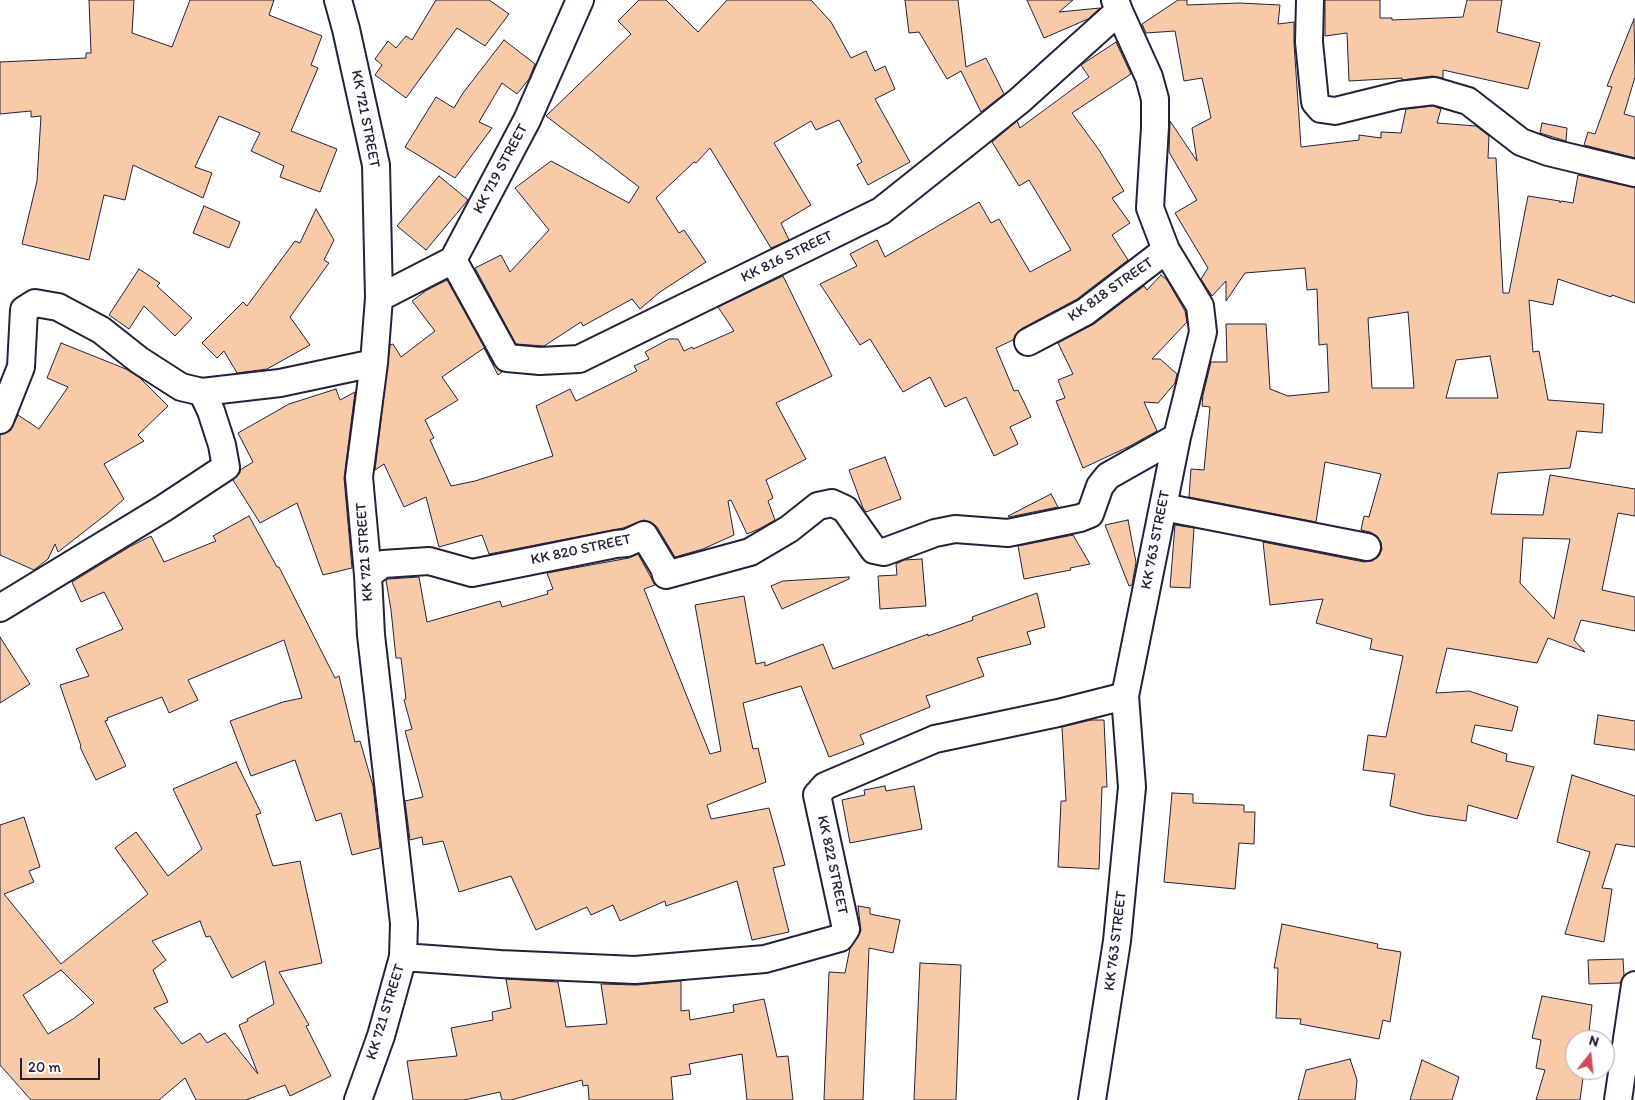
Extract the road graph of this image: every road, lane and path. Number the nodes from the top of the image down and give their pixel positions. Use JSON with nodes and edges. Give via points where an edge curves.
{"nodes":[{"id":1,"x":338,"y":0,"type":"edge"},
{"id":2,"x":580,"y":0,"type":"edge"},
{"id":3,"x":1310,"y":0,"type":"edge"},
{"id":4,"x":1117,"y":6,"type":"edge"},
{"id":5,"x":1635,"y":173,"type":"edge"},
{"id":6,"x":1166,"y":250,"type":"junction"},
{"id":7,"x":453,"y":260,"type":"junction"},
{"id":8,"x":379,"y":298,"type":"junction"},
{"id":9,"x":1028,"y":342,"type":"dead end"},
{"id":10,"x":374,"y":363,"type":"junction"},
{"id":11,"x":202,"y":392,"type":"junction"},
{"id":12,"x":0,"y":420,"type":"edge"},
{"id":13,"x":1177,"y":437,"type":"junction"},
{"id":14,"x":1163,"y":508,"type":"junction"},
{"id":15,"x":1367,"y":547,"type":"dead end"},
{"id":16,"x":368,"y":575,"type":"junction"},
{"id":17,"x":0,"y":608,"type":"edge"},
{"id":18,"x":1125,"y":696,"type":"junction"},
{"id":19,"x":403,"y":957,"type":"junction"},
{"id":20,"x":1635,"y":985,"type":"edge"},
{"id":21,"x":358,"y":1100,"type":"edge"},
{"id":22,"x":1092,"y":1100,"type":"edge"},
{"id":23,"x":1618,"y":1100,"type":"edge"}],
"edges":[{"from":1,"to":8,"type":"street","name":"KK 721 STREET","via":[[376,165]]},
{"from":2,"to":7,"type":"street","name":"KK 719 STREET","via":[[527,120]]},
{"from":3,"to":5,"type":"street","via":[[1309,42],[1315,102],[1321,109],[1336,111],[1434,91],[1468,102],[1521,142],[1548,152]]},
{"from":4,"to":6,"type":"street","name":"KK 763 STREET","via":[[1149,77],[1155,99],[1150,208]]},
{"from":4,"to":7,"type":"street","name":"KK 816 STREET","via":[[1019,101],[881,211],[579,359],[540,361],[507,358]]},
{"from":6,"to":9,"type":"street","name":"KK 818 STREET","via":[[1085,312]]},
{"from":6,"to":13,"type":"street","name":"KK 763 STREET","via":[[1200,306],[1204,332]]},
{"from":7,"to":8,"type":"street"},
{"from":8,"to":10,"type":"street","name":"KK 721 STREET"},
{"from":10,"to":11,"type":"street","via":[[280,383]]},
{"from":10,"to":16,"type":"street","name":"KK 721 STREET","via":[[359,476]]},
{"from":11,"to":12,"type":"street","via":[[181,387],[75,316],[58,307],[35,303],[24,310],[21,366]]},
{"from":11,"to":17,"type":"street","via":[[211,411],[226,467]]},
{"from":13,"to":14,"type":"street","name":"KK 763 STREET"},
{"from":13,"to":16,"type":"street","name":"KK 820 STREET","via":[[1108,476],[1100,486],[1090,514],[1008,532],[955,529],[884,552],[874,550],[845,509],[832,504],[818,506],[789,529],[750,552],[666,575],[644,536],[472,573],[429,561],[382,564]]},
{"from":14,"to":15,"type":"street"},
{"from":14,"to":18,"type":"street","name":"KK 763 STREET"},
{"from":16,"to":19,"type":"street","name":"KK 721 STREET","via":[[370,635],[404,923]]},
{"from":18,"to":19,"type":"street","name":"KK 822 STREET","via":[[935,739],[825,786],[817,795],[846,929],[840,938],[765,959],[635,970]]},
{"from":18,"to":22,"type":"street","name":"KK 763 STREET","via":[[1132,787],[1117,941]]},
{"from":19,"to":21,"type":"street","name":"KK 721 STREET","via":[[381,1036]]},
{"from":20,"to":23,"type":"street"}]}
